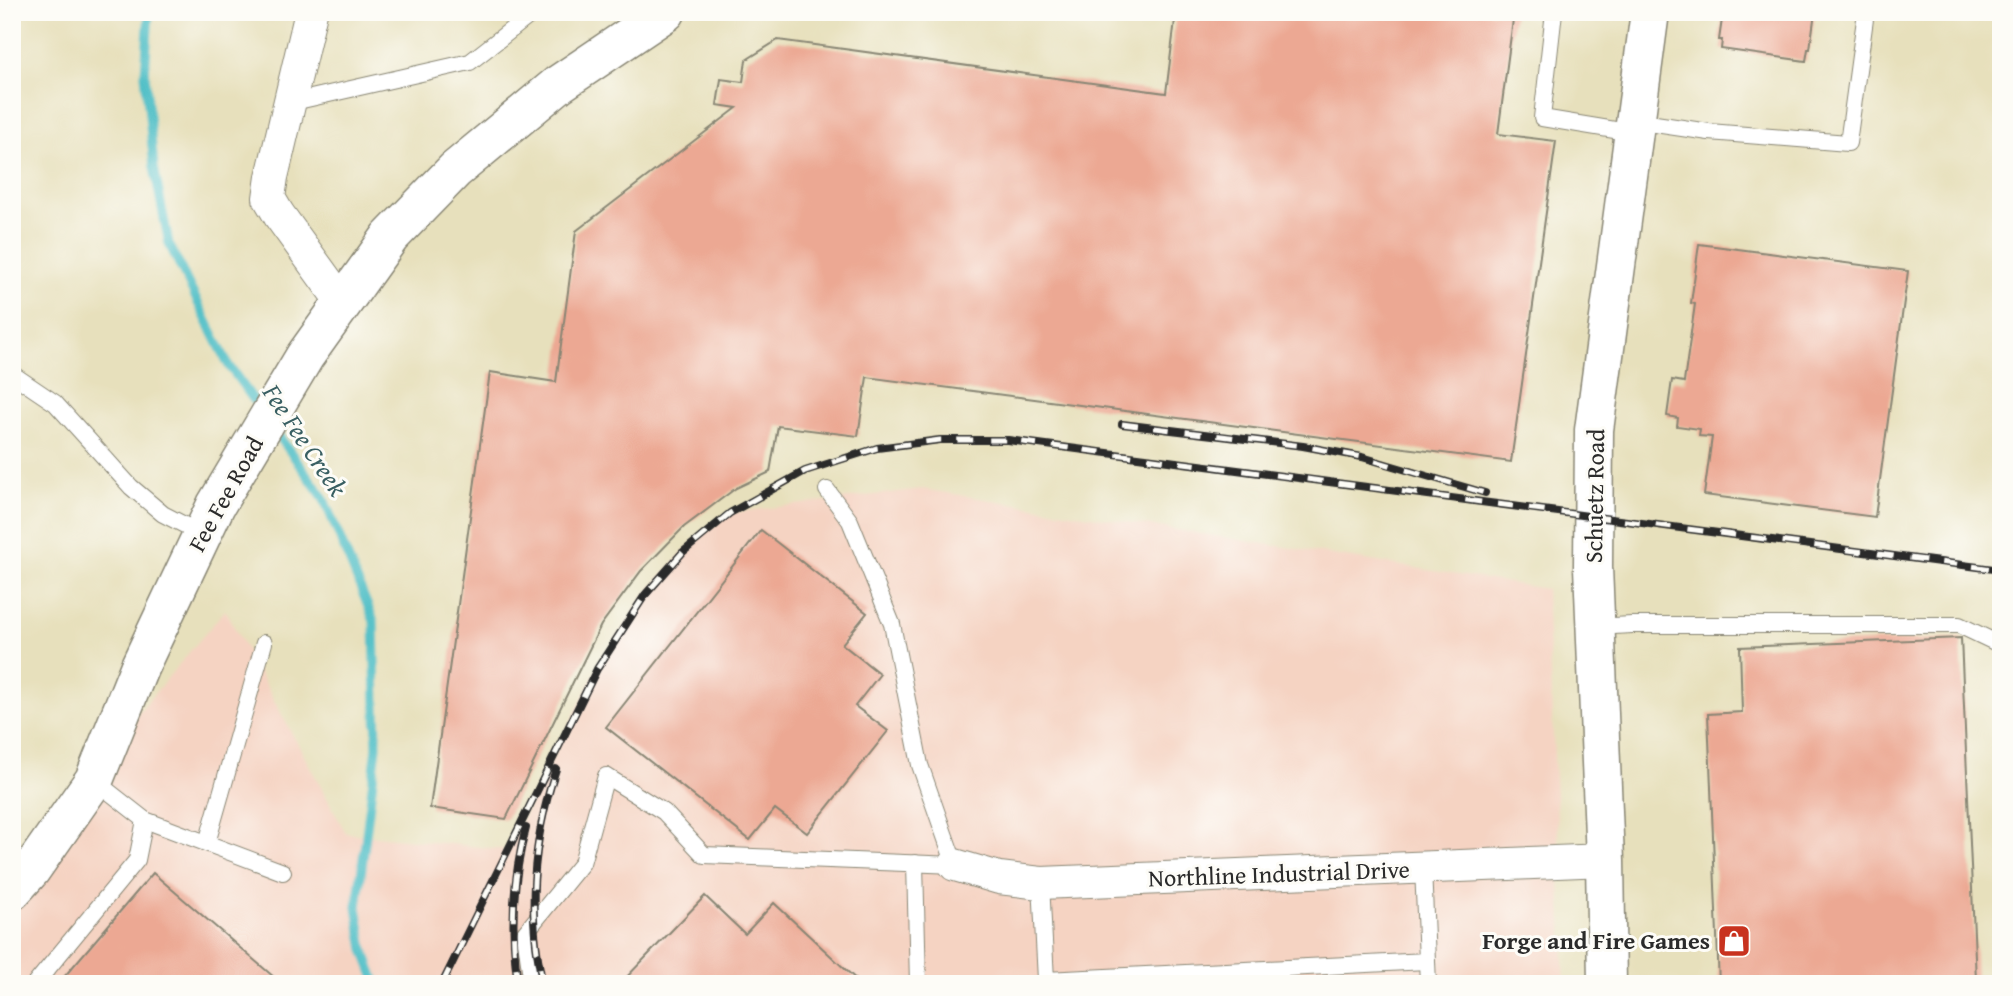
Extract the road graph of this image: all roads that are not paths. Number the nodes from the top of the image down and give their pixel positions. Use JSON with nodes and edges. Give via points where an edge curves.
{"nodes":[{"id":1,"x":311,"y":12,"type":"edge"},
{"id":2,"x":534,"y":12,"type":"edge"},
{"id":3,"x":666,"y":12,"type":"edge"},
{"id":4,"x":1554,"y":12,"type":"edge"},
{"id":5,"x":1650,"y":12,"type":"edge"},
{"id":6,"x":1866,"y":12,"type":"edge"},
{"id":7,"x":289,"y":103,"type":"junction"},
{"id":8,"x":1634,"y":127,"type":"junction"},
{"id":9,"x":342,"y":302,"type":"junction"},
{"id":10,"x":12,"y":374,"type":"edge"},
{"id":11,"x":828,"y":490,"type":"dead end"},
{"id":12,"x":209,"y":519,"type":"junction"},
{"id":13,"x":1595,"y":627,"type":"junction"},
{"id":14,"x":264,"y":643,"type":"dead end"},
{"id":15,"x":2001,"y":645,"type":"edge"},
{"id":16,"x":94,"y":779,"type":"junction"},
{"id":17,"x":145,"y":820,"type":"junction"},
{"id":18,"x":207,"y":843,"type":"junction"},
{"id":19,"x":1605,"y":860,"type":"junction"},
{"id":20,"x":915,"y":863,"type":"junction"},
{"id":21,"x":955,"y":864,"type":"junction"},
{"id":22,"x":1423,"y":867,"type":"junction"},
{"id":23,"x":283,"y":872,"type":"dead end"},
{"id":24,"x":1041,"y":883,"type":"junction"},
{"id":25,"x":12,"y":891,"type":"edge"},
{"id":26,"x":1427,"y":961,"type":"junction"},
{"id":27,"x":35,"y":984,"type":"edge"},
{"id":28,"x":532,"y":984,"type":"edge"},
{"id":29,"x":918,"y":984,"type":"edge"},
{"id":30,"x":1427,"y":984,"type":"edge"},
{"id":31,"x":1607,"y":984,"type":"edge"}],
"edges":[{"from":1,"to":7,"type":"street"},
{"from":2,"to":7,"type":"lane","via":[[470,62]]},
{"from":3,"to":9,"type":"street","name":"Fee Fee Road","via":[[559,85],[455,170],[390,237]]},
{"from":4,"to":8,"type":"lane","via":[[1542,118]]},
{"from":5,"to":8,"type":"street","name":"Schuetz Road"},
{"from":6,"to":8,"type":"lane","via":[[1848,143]]},
{"from":7,"to":9,"type":"street","via":[[269,198]]},
{"from":8,"to":13,"type":"street","name":"Schuetz Road","via":[[1594,430]]},
{"from":9,"to":12,"type":"street","name":"Fee Fee Road"},
{"from":10,"to":12,"type":"lane","via":[[55,403],[131,487],[163,514]]},
{"from":11,"to":21,"type":"lane","via":[[850,521],[892,624],[920,765]]},
{"from":12,"to":16,"type":"street","name":"Fee Fee Road","via":[[139,668]]},
{"from":13,"to":15,"type":"lane","via":[[1959,625]]},
{"from":13,"to":19,"type":"street","name":"Schuetz Road"},
{"from":14,"to":18,"type":"lane"},
{"from":16,"to":17,"type":"lane"},
{"from":16,"to":25,"type":"street","name":"Fee Fee Road"},
{"from":17,"to":18,"type":"lane"},
{"from":17,"to":27,"type":"lane","via":[[137,860]]},
{"from":18,"to":23,"type":"lane"},
{"from":19,"to":22,"type":"street","name":"Northline Industrial Drive"},
{"from":19,"to":31,"type":"street","name":"Schuetz Road"},
{"from":20,"to":21,"type":"lane"},
{"from":20,"to":28,"type":"lane","via":[[704,855],[664,812],[606,776],[582,863],[524,933]]},
{"from":20,"to":29,"type":"lane"},
{"from":21,"to":24,"type":"street","name":"Northline Industrial Drive","via":[[999,878]]},
{"from":22,"to":24,"type":"street","name":"Northline Industrial Drive"},
{"from":22,"to":26,"type":"lane"},
{"from":24,"to":26,"type":"lane","via":[[1046,980]]},
{"from":26,"to":30,"type":"lane"}]}
